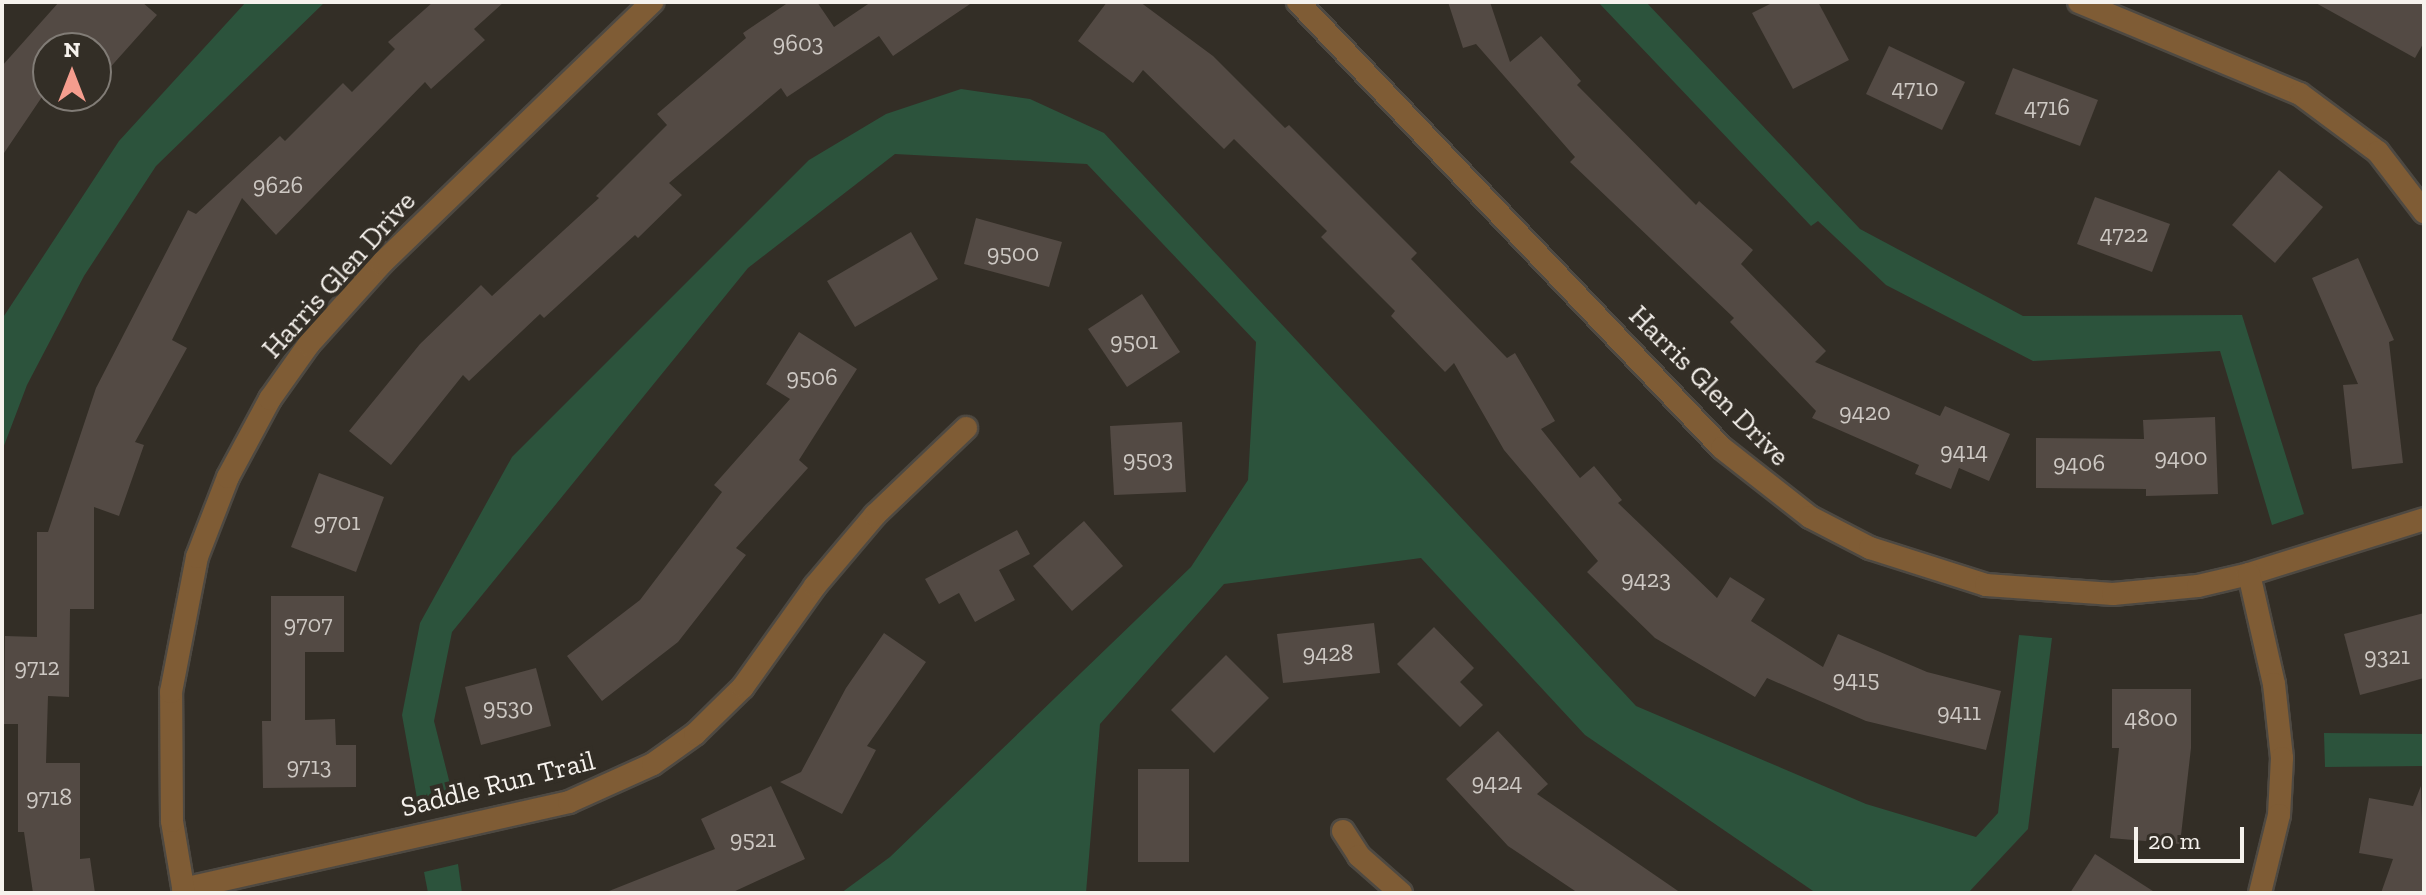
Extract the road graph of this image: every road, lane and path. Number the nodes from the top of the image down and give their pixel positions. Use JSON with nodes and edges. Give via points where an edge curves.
{"nodes":[{"id":1,"x":652,"y":2,"type":"edge"},
{"id":2,"x":1298,"y":2,"type":"edge"},
{"id":3,"x":2079,"y":2,"type":"edge"},
{"id":4,"x":2424,"y":212,"type":"edge"},
{"id":5,"x":966,"y":428,"type":"dead end"},
{"id":6,"x":2424,"y":519,"type":"edge"},
{"id":7,"x":2249,"y":574,"type":"junction"},
{"id":8,"x":1343,"y":831,"type":"dead end"},
{"id":9,"x":184,"y":891,"type":"edge"},
{"id":10,"x":1401,"y":893,"type":"edge"},
{"id":11,"x":2260,"y":893,"type":"edge"}],
"edges":[{"from":1,"to":9,"type":"street","name":"Harris Glen Drive","via":[[382,263],[320,332],[270,399],[228,477],[197,557],[171,692],[171,806]]},
{"from":2,"to":7,"type":"street","name":"Harris Glen Drive","via":[[1722,448],[1810,517],[1932,572],[2043,593],[2113,594],[2198,586]]},
{"from":3,"to":4,"type":"street","via":[[2300,94],[2378,152]]},
{"from":5,"to":9,"type":"street","name":"Saddle Run Trail","via":[[875,515],[815,586],[743,687],[695,734],[653,764],[569,802]]},
{"from":6,"to":7,"type":"street","name":"Harris Glen Drive"},
{"from":7,"to":11,"type":"street","via":[[2274,684],[2282,758],[2279,815]]},
{"from":8,"to":10,"type":"street","via":[[1374,872]]}]}
